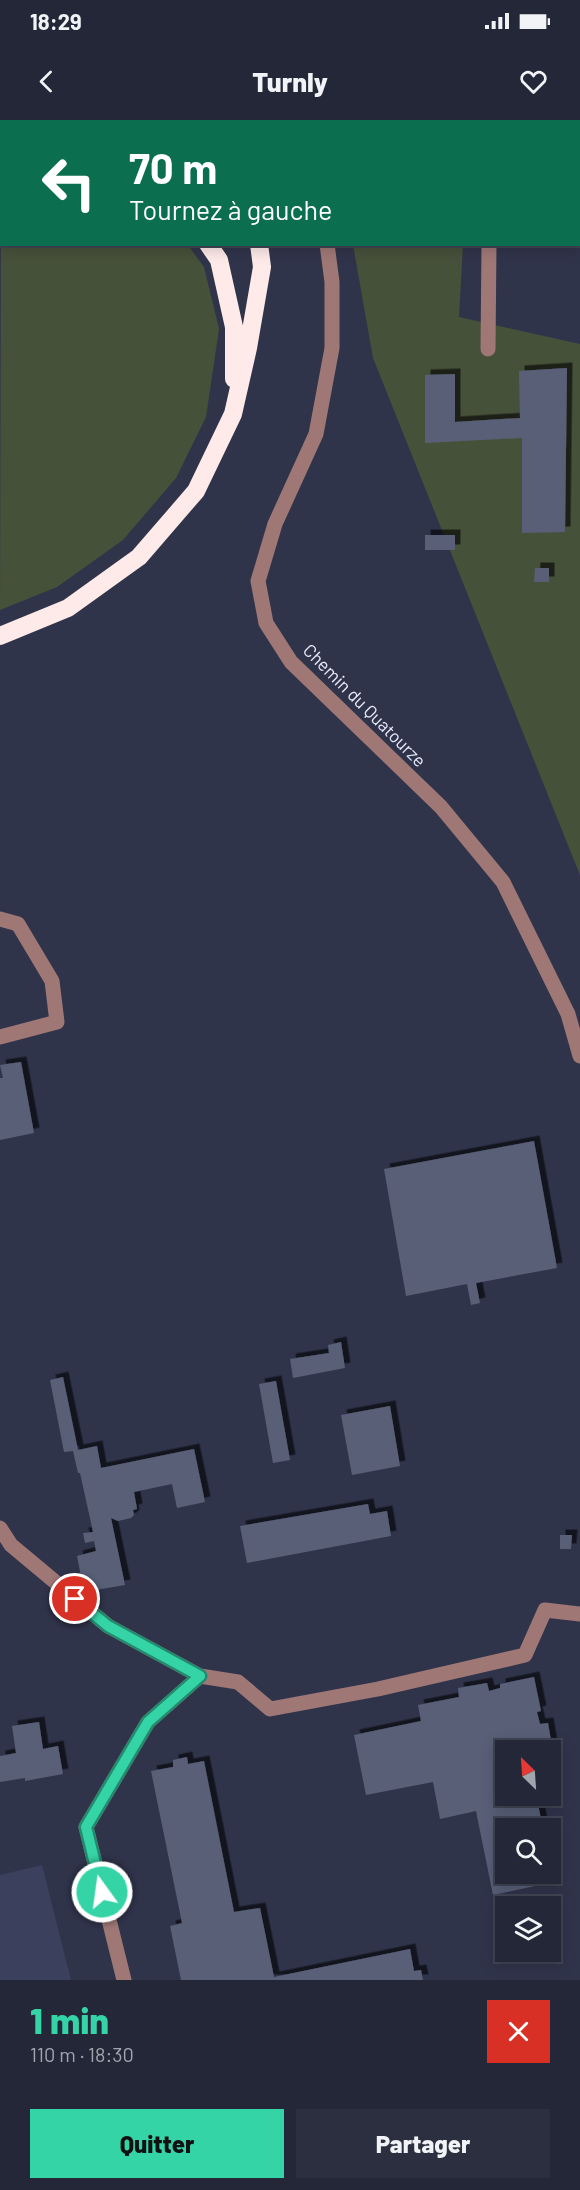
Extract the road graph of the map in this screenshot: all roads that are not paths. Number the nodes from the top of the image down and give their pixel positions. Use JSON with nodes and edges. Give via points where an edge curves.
{"nodes":[{"id":1,"x":209,"y":246,"type":"edge"},
{"id":2,"x":259,"y":246,"type":"edge"},
{"id":3,"x":327,"y":246,"type":"edge"},
{"id":4,"x":489,"y":246,"type":"edge"},
{"id":5,"x":488,"y":349,"type":"dead end"},
{"id":6,"x":233,"y":414,"type":"junction"},
{"id":7,"x":0,"y":636,"type":"edge"},
{"id":8,"x":0,"y":919,"type":"edge"},
{"id":9,"x":0,"y":1037,"type":"edge"},
{"id":10,"x":580,"y":1056,"type":"edge"},
{"id":11,"x":0,"y":1528,"type":"edge"},
{"id":12,"x":580,"y":1614,"type":"edge"},
{"id":13,"x":200,"y":1676,"type":"junction"},
{"id":14,"x":124,"y":1980,"type":"edge"}],
"edges":[{"from":1,"to":6,"type":"highway","via":[[219,260],[234,327]]},
{"from":2,"to":6,"type":"highway","via":[[262,267]]},
{"from":3,"to":10,"type":"street","name":"Chemin du Quatourze","via":[[332,282],[332,348],[316,434],[275,524],[258,581],[266,623],[291,662],[441,807],[503,882],[568,1014]]},
{"from":4,"to":5,"type":"street"},
{"from":6,"to":7,"type":"highway","via":[[196,491],[139,557],[68,608]]},
{"from":8,"to":9,"type":"street","via":[[18,924],[52,981],[57,1022]]},
{"from":11,"to":13,"type":"street","via":[[11,1545],[108,1626]]},
{"from":12,"to":13,"type":"street","via":[[545,1610],[525,1655],[270,1709],[238,1682]]},
{"from":13,"to":14,"type":"street","via":[[148,1722],[86,1827]]}]}
